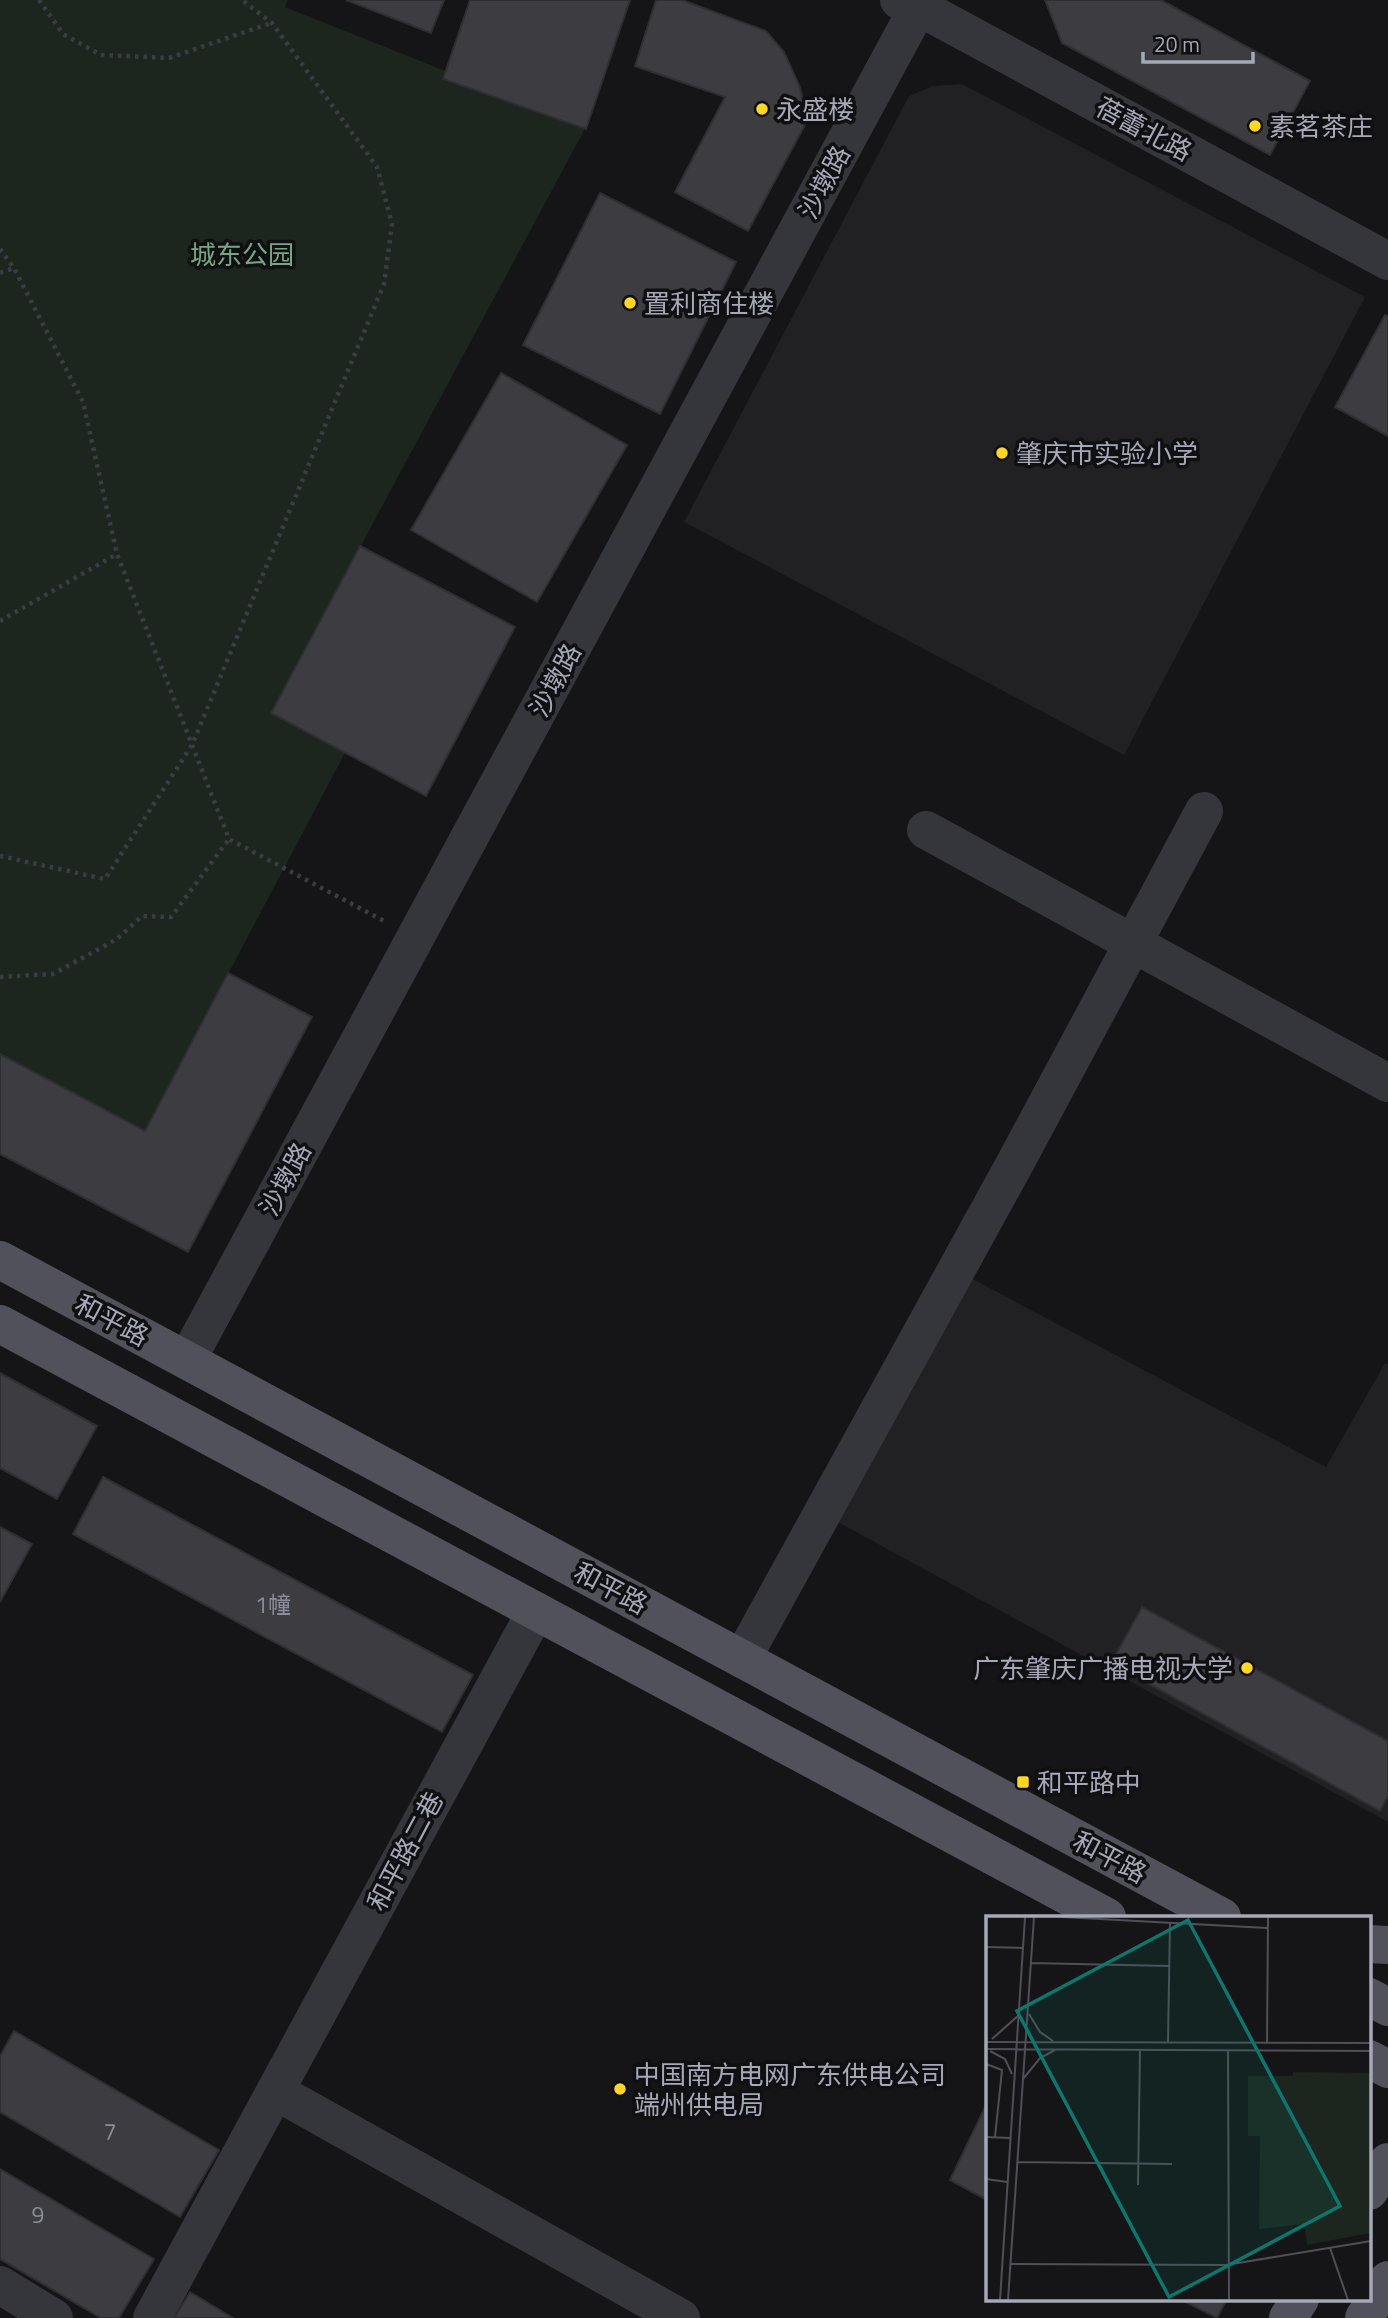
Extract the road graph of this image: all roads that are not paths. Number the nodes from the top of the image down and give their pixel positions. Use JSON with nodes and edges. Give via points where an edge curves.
{"nodes":[{"id":1,"x":913,"y":2,"type":"edge"},
{"id":2,"x":1388,"y":261,"type":"edge"},
{"id":3,"x":1204,"y":811,"type":"dead end"},
{"id":4,"x":926,"y":830,"type":"dead end"},
{"id":5,"x":1133,"y":943,"type":"junction"},
{"id":6,"x":1388,"y":1083,"type":"edge"},
{"id":7,"x":0,"y":1260,"type":"edge"},
{"id":8,"x":0,"y":1324,"type":"edge"},
{"id":9,"x":187,"y":1360,"type":"junction"},
{"id":10,"x":536,"y":1611,"type":"junction"},
{"id":11,"x":742,"y":1659,"type":"junction"},
{"id":12,"x":1105,"y":1916,"type":"edge"},
{"id":13,"x":1220,"y":1916,"type":"edge"},
{"id":14,"x":1370,"y":1944,"type":"edge"},
{"id":15,"x":1388,"y":1945,"type":"edge"},
{"id":16,"x":1370,"y":1998,"type":"edge"},
{"id":17,"x":1388,"y":2007,"type":"edge"},
{"id":18,"x":1370,"y":2060,"type":"edge"},
{"id":19,"x":1388,"y":2069,"type":"edge"},
{"id":20,"x":275,"y":2091,"type":"junction"},
{"id":21,"x":1388,"y":2162,"type":"edge"},
{"id":22,"x":1370,"y":2189,"type":"edge"},
{"id":23,"x":0,"y":2285,"type":"edge"},
{"id":24,"x":1299,"y":2300,"type":"edge"},
{"id":25,"x":54,"y":2318,"type":"edge"},
{"id":26,"x":152,"y":2318,"type":"edge"},
{"id":27,"x":681,"y":2318,"type":"edge"},
{"id":28,"x":1288,"y":2318,"type":"edge"}],
"edges":[{"from":1,"to":2,"type":"street","name":"蓓蕾北路"},
{"from":1,"to":9,"type":"street","name":"沙墩路"},
{"from":3,"to":5,"type":"street"},
{"from":4,"to":5,"type":"street"},
{"from":5,"to":6,"type":"street"},
{"from":5,"to":11,"type":"street"},
{"from":7,"to":9,"type":"main road","name":"和平路"},
{"from":8,"to":10,"type":"main road","name":"和平路"},
{"from":9,"to":11,"type":"main road","name":"和平路"},
{"from":10,"to":12,"type":"main road","name":"和平路"},
{"from":10,"to":20,"type":"street","name":"和平路二巷"},
{"from":11,"to":13,"type":"main road","name":"和平路"},
{"from":14,"to":15,"type":"main road"},
{"from":16,"to":17,"type":"main road"},
{"from":18,"to":19,"type":"main road"},
{"from":20,"to":26,"type":"street","name":"和平路二巷"},
{"from":20,"to":27,"type":"street"},
{"from":21,"to":22,"type":"main road"},
{"from":23,"to":25,"type":"street"},
{"from":24,"to":28,"type":"main road"}]}
